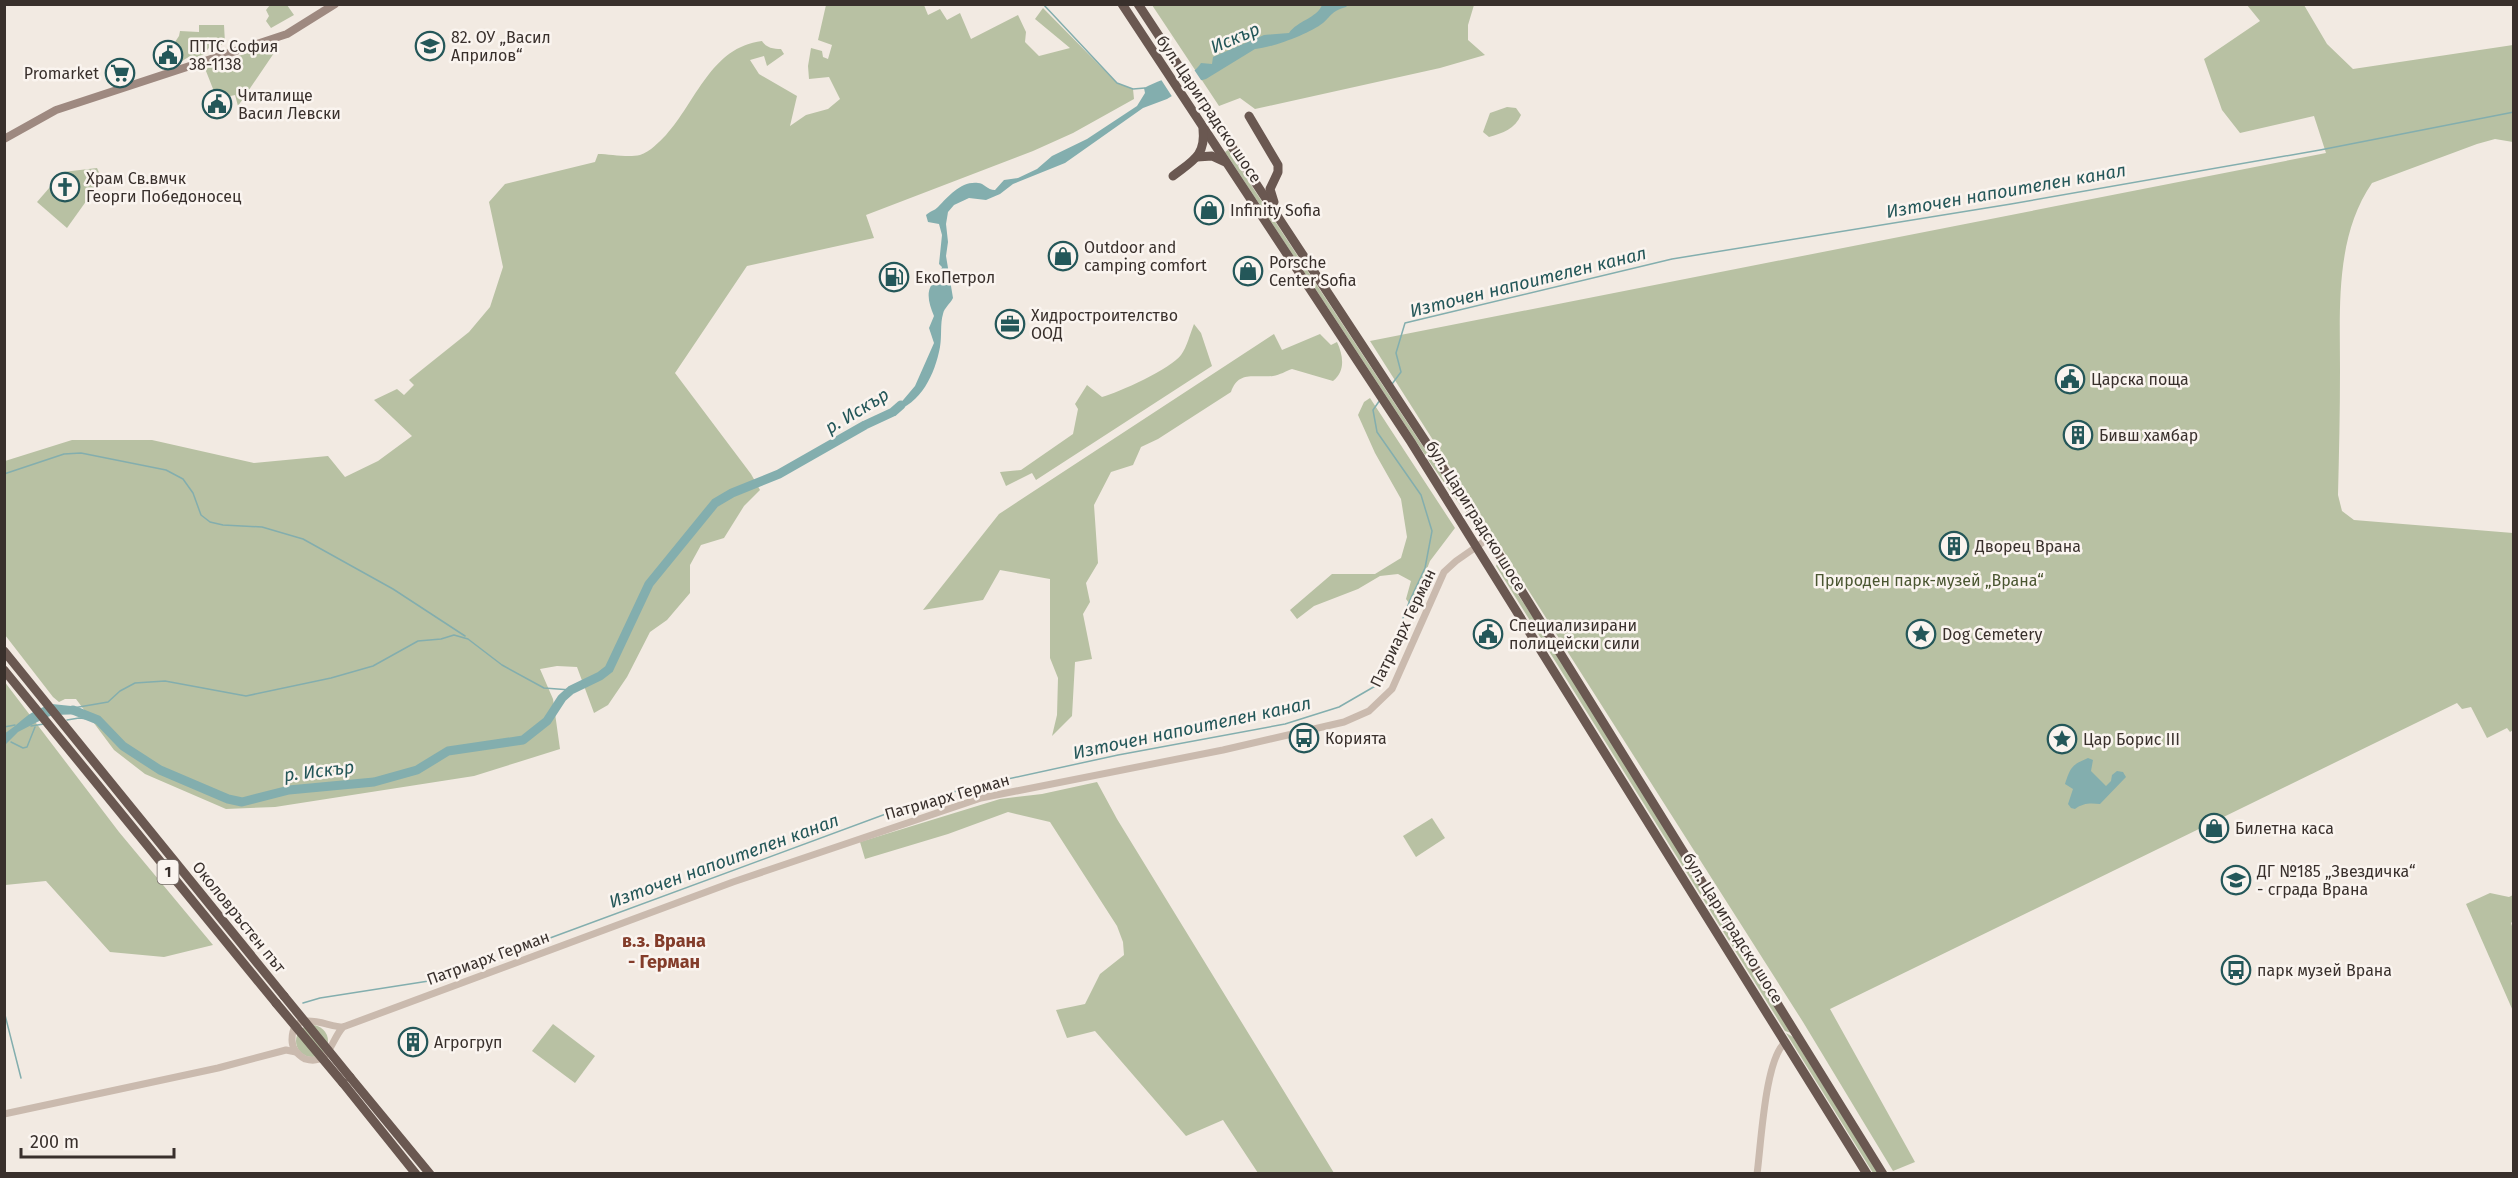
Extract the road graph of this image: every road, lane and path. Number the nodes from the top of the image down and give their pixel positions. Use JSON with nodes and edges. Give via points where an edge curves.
{"nodes":[{"id":1,"x":335,"y":4,"type":"edge"},
{"id":2,"x":1122,"y":4,"type":"edge"},
{"id":3,"x":1138,"y":4,"type":"edge"},
{"id":4,"x":1248,"y":116,"type":"dead end"},
{"id":5,"x":1203,"y":127,"type":"junction"},
{"id":6,"x":4,"y":139,"type":"edge"},
{"id":7,"x":1197,"y":157,"type":"junction"},
{"id":8,"x":1240,"y":158,"type":"junction"},
{"id":9,"x":1226,"y":162,"type":"junction"},
{"id":10,"x":1173,"y":176,"type":"dead end"},
{"id":11,"x":1273,"y":180,"type":"junction"},
{"id":12,"x":1287,"y":229,"type":"junction"},
{"id":13,"x":1489,"y":538,"type":"junction"},
{"id":14,"x":1478,"y":546,"type":"junction"},
{"id":15,"x":4,"y":651,"type":"edge"},
{"id":16,"x":4,"y":670,"type":"edge"},
{"id":17,"x":326,"y":1025,"type":"junction"},
{"id":18,"x":343,"y":1028,"type":"junction"},
{"id":19,"x":333,"y":1039,"type":"junction"},
{"id":20,"x":292,"y":1042,"type":"junction"},
{"id":21,"x":1786,"y":1042,"type":"junction"},
{"id":22,"x":286,"y":1050,"type":"junction"},
{"id":23,"x":296,"y":1052,"type":"junction"},
{"id":24,"x":346,"y":1080,"type":"junction"},
{"id":25,"x":4,"y":1114,"type":"edge"},
{"id":26,"x":415,"y":1173,"type":"edge"},
{"id":27,"x":431,"y":1173,"type":"edge"},
{"id":28,"x":1757,"y":1173,"type":"edge"},
{"id":29,"x":1867,"y":1173,"type":"edge"},
{"id":30,"x":1884,"y":1173,"type":"edge"}],
"edges":[{"from":1,"to":6,"type":"main road","via":[[287,34],[56,110]]},
{"from":2,"to":5,"type":"highway","name":"бул. Цариградско шосе"},
{"from":3,"to":8,"type":"highway","name":"бул. Цариградско шосе"},
{"from":4,"to":11,"type":"highway","via":[[1278,165]]},
{"from":5,"to":7,"type":"highway","via":[[1204,145]]},
{"from":5,"to":9,"type":"highway","name":"бул. Цариградско шосе"},
{"from":7,"to":9,"type":"highway","via":[[1212,156]]},
{"from":7,"to":10,"type":"highway"},
{"from":8,"to":11,"type":"highway","via":[[1261,179]]},
{"from":8,"to":12,"type":"highway","name":"бул. Цариградско шосе"},
{"from":9,"to":14,"type":"highway","name":"бул. Цариградско шосе"},
{"from":11,"to":12,"type":"highway","via":[[1271,195]]},
{"from":12,"to":13,"type":"highway","name":"бул. Цариградско шосе"},
{"from":13,"to":14,"type":"street","name":"Патриарх Герман"},
{"from":13,"to":30,"type":"highway","name":"бул. Цариградско шосе"},
{"from":14,"to":18,"type":"street","name":"Патриарх Герман","via":[[1444,572],[1392,689],[1369,711],[1344,723],[981,798],[733,882]]},
{"from":14,"to":21,"type":"highway","name":"бул. Цариградско шосе"},
{"from":15,"to":24,"type":"highway","name":"Околовръстен път","number":"1","bridge":true,"via":[[284,996]]},
{"from":16,"to":24,"type":"highway","name":"Околовръстен път","number":"1","bridge":true,"via":[[276,1003]]},
{"from":17,"to":18,"type":"street"},
{"from":17,"to":19,"type":"street"},
{"from":17,"to":20,"type":"street","via":[[315,1020],[303,1022],[295,1030]]},
{"from":18,"to":19,"type":"street"},
{"from":19,"to":23,"type":"street","via":[[330,1051],[320,1059],[305,1059]]},
{"from":20,"to":22,"type":"street"},
{"from":20,"to":23,"type":"street"},
{"from":21,"to":28,"type":"street","via":[[1778,1048],[1771,1071]]},
{"from":21,"to":29,"type":"highway","name":"бул. Цариградско шосе"},
{"from":22,"to":23,"type":"street"},
{"from":22,"to":25,"type":"street"},
{"from":24,"to":26,"type":"highway","name":"Околовръстен път","number":"1"},
{"from":24,"to":27,"type":"highway","name":"Околовръстен път","number":"1"}]}
